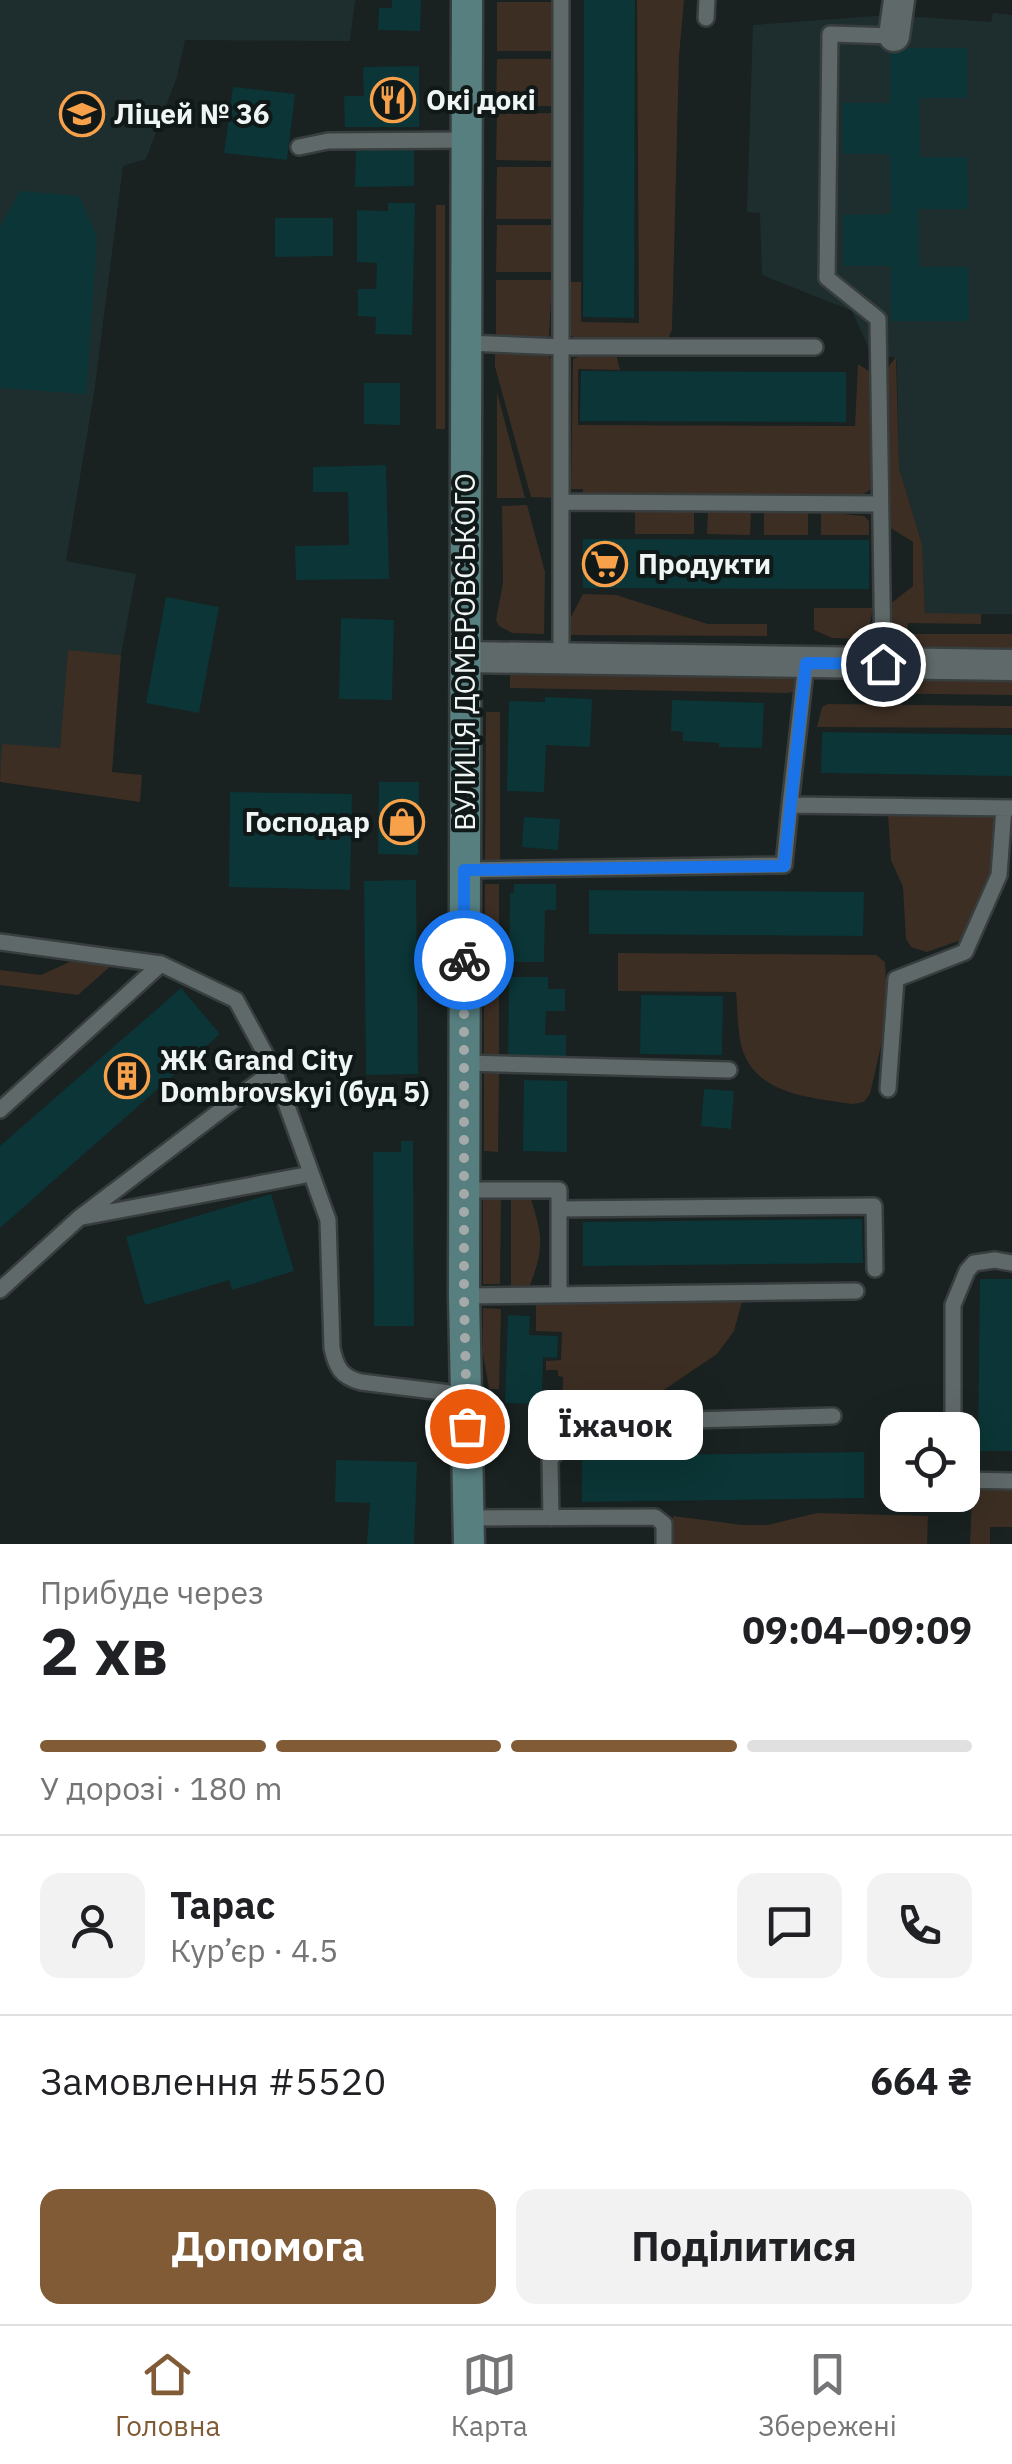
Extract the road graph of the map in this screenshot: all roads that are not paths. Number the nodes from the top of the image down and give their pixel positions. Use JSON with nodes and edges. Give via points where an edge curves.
{"nodes":[{"id":1,"x":467,"y":0,"type":"edge"},
{"id":2,"x":561,"y":0,"type":"edge"},
{"id":3,"x":706,"y":0,"type":"edge"},
{"id":4,"x":899,"y":0,"type":"edge"},
{"id":5,"x":706,"y":18,"type":"dead end"},
{"id":6,"x":894,"y":36,"type":"joint"},
{"id":7,"x":466,"y":140,"type":"junction"},
{"id":8,"x":300,"y":147,"type":"dead end"},
{"id":9,"x":466,"y":343,"type":"junction"},
{"id":10,"x":562,"y":347,"type":"junction"},
{"id":11,"x":816,"y":347,"type":"dead end"},
{"id":12,"x":563,"y":502,"type":"junction"},
{"id":13,"x":879,"y":504,"type":"junction"},
{"id":14,"x":466,"y":657,"type":"junction"},
{"id":15,"x":561,"y":659,"type":"junction"},
{"id":16,"x":806,"y":663,"type":"junction"},
{"id":17,"x":883,"y":664,"type":"junction"},
{"id":18,"x":1012,"y":665,"type":"edge"},
{"id":19,"x":790,"y":805,"type":"junction"},
{"id":20,"x":1008,"y":808,"type":"edge"},
{"id":21,"x":464,"y":870,"type":"junction"},
{"id":22,"x":0,"y":942,"type":"edge"},
{"id":23,"x":161,"y":964,"type":"junction"},
{"id":24,"x":464,"y":1064,"type":"junction"},
{"id":25,"x":274,"y":1070,"type":"junction"},
{"id":26,"x":728,"y":1070,"type":"dead end"},
{"id":27,"x":888,"y":1089,"type":"dead end"},
{"id":28,"x":0,"y":1110,"type":"edge"},
{"id":29,"x":312,"y":1174,"type":"junction"},
{"id":30,"x":464,"y":1190,"type":"junction"},
{"id":31,"x":559,"y":1209,"type":"junction"},
{"id":32,"x":79,"y":1218,"type":"junction"},
{"id":33,"x":1012,"y":1264,"type":"edge"},
{"id":34,"x":874,"y":1270,"type":"dead end"},
{"id":35,"x":0,"y":1290,"type":"edge"},
{"id":36,"x":856,"y":1290,"type":"dead end"},
{"id":37,"x":559,"y":1293,"type":"junction"},
{"id":38,"x":464,"y":1296,"type":"junction"},
{"id":39,"x":466,"y":1395,"type":"junction"},
{"id":40,"x":953,"y":1412,"type":"edge"},
{"id":41,"x":833,"y":1416,"type":"dead end"},
{"id":42,"x":980,"y":1480,"type":"edge"},
{"id":43,"x":1012,"y":1481,"type":"edge"},
{"id":44,"x":551,"y":1518,"type":"junction"},
{"id":45,"x":469,"y":1531,"type":"edge"},
{"id":46,"x":664,"y":1544,"type":"edge"}],
"edges":[{"from":1,"to":7,"type":"street","name":"ВУЛИЦЯ ДОМБРОВСЬКОГО"},
{"from":2,"to":10,"type":"lane"},
{"from":3,"to":5,"type":"lane"},
{"from":4,"to":6,"type":"street"},
{"from":6,"to":13,"type":"lane","via":[[830,34],[827,278],[878,319]]},
{"from":7,"to":8,"type":"lane"},
{"from":7,"to":9,"type":"street","name":"ВУЛИЦЯ ДОМБРОВСЬКОГО"},
{"from":9,"to":10,"type":"lane"},
{"from":9,"to":14,"type":"street","name":"ВУЛИЦЯ ДОМБРОВСЬКОГО"},
{"from":10,"to":11,"type":"lane"},
{"from":10,"to":12,"type":"lane"},
{"from":12,"to":13,"type":"lane"},
{"from":12,"to":15,"type":"lane"},
{"from":13,"to":17,"type":"lane"},
{"from":14,"to":15,"type":"street"},
{"from":14,"to":21,"type":"street","name":"ВУЛИЦЯ ДОМБРОВСЬКОГО"},
{"from":15,"to":16,"type":"street"},
{"from":16,"to":17,"type":"street"},
{"from":16,"to":19,"type":"lane"},
{"from":17,"to":18,"type":"street"},
{"from":19,"to":20,"type":"lane"},
{"from":19,"to":21,"type":"lane","via":[[784,866]]},
{"from":20,"to":27,"type":"lane","via":[[999,875],[966,952],[896,980]]},
{"from":21,"to":24,"type":"street","name":"ВУЛИЦЯ ДОМБРОВСЬКОГО"},
{"from":22,"to":23,"type":"lane"},
{"from":23,"to":25,"type":"lane","via":[[236,1000]]},
{"from":23,"to":28,"type":"lane"},
{"from":24,"to":26,"type":"lane"},
{"from":24,"to":30,"type":"street","name":"ВУЛИЦЯ ДОМБРОВСЬКОГО"},
{"from":25,"to":29,"type":"lane"},
{"from":25,"to":32,"type":"lane"},
{"from":29,"to":32,"type":"lane"},
{"from":29,"to":39,"type":"lane","via":[[328,1220],[335,1366],[360,1382]]},
{"from":30,"to":31,"type":"lane","via":[[559,1190]]},
{"from":30,"to":38,"type":"street","name":"ВУЛИЦЯ ДОМБРОВСЬКОГО"},
{"from":31,"to":34,"type":"lane","via":[[874,1206]]},
{"from":31,"to":37,"type":"lane"},
{"from":32,"to":35,"type":"lane"},
{"from":33,"to":40,"type":"lane","via":[[974,1263],[953,1305]]},
{"from":36,"to":37,"type":"lane"},
{"from":37,"to":38,"type":"lane"},
{"from":38,"to":39,"type":"street","name":"ВУЛИЦЯ ДОМБРОВСЬКОГО"},
{"from":39,"to":45,"type":"street","name":"ВУЛИЦЯ ДОМБРОВСЬКОГО"},
{"from":41,"to":44,"type":"lane","via":[[622,1422],[576,1432],[550,1459]]},
{"from":42,"to":43,"type":"lane"},
{"from":44,"to":45,"type":"lane"},
{"from":44,"to":46,"type":"lane","via":[[656,1517],[664,1524]]}]}
